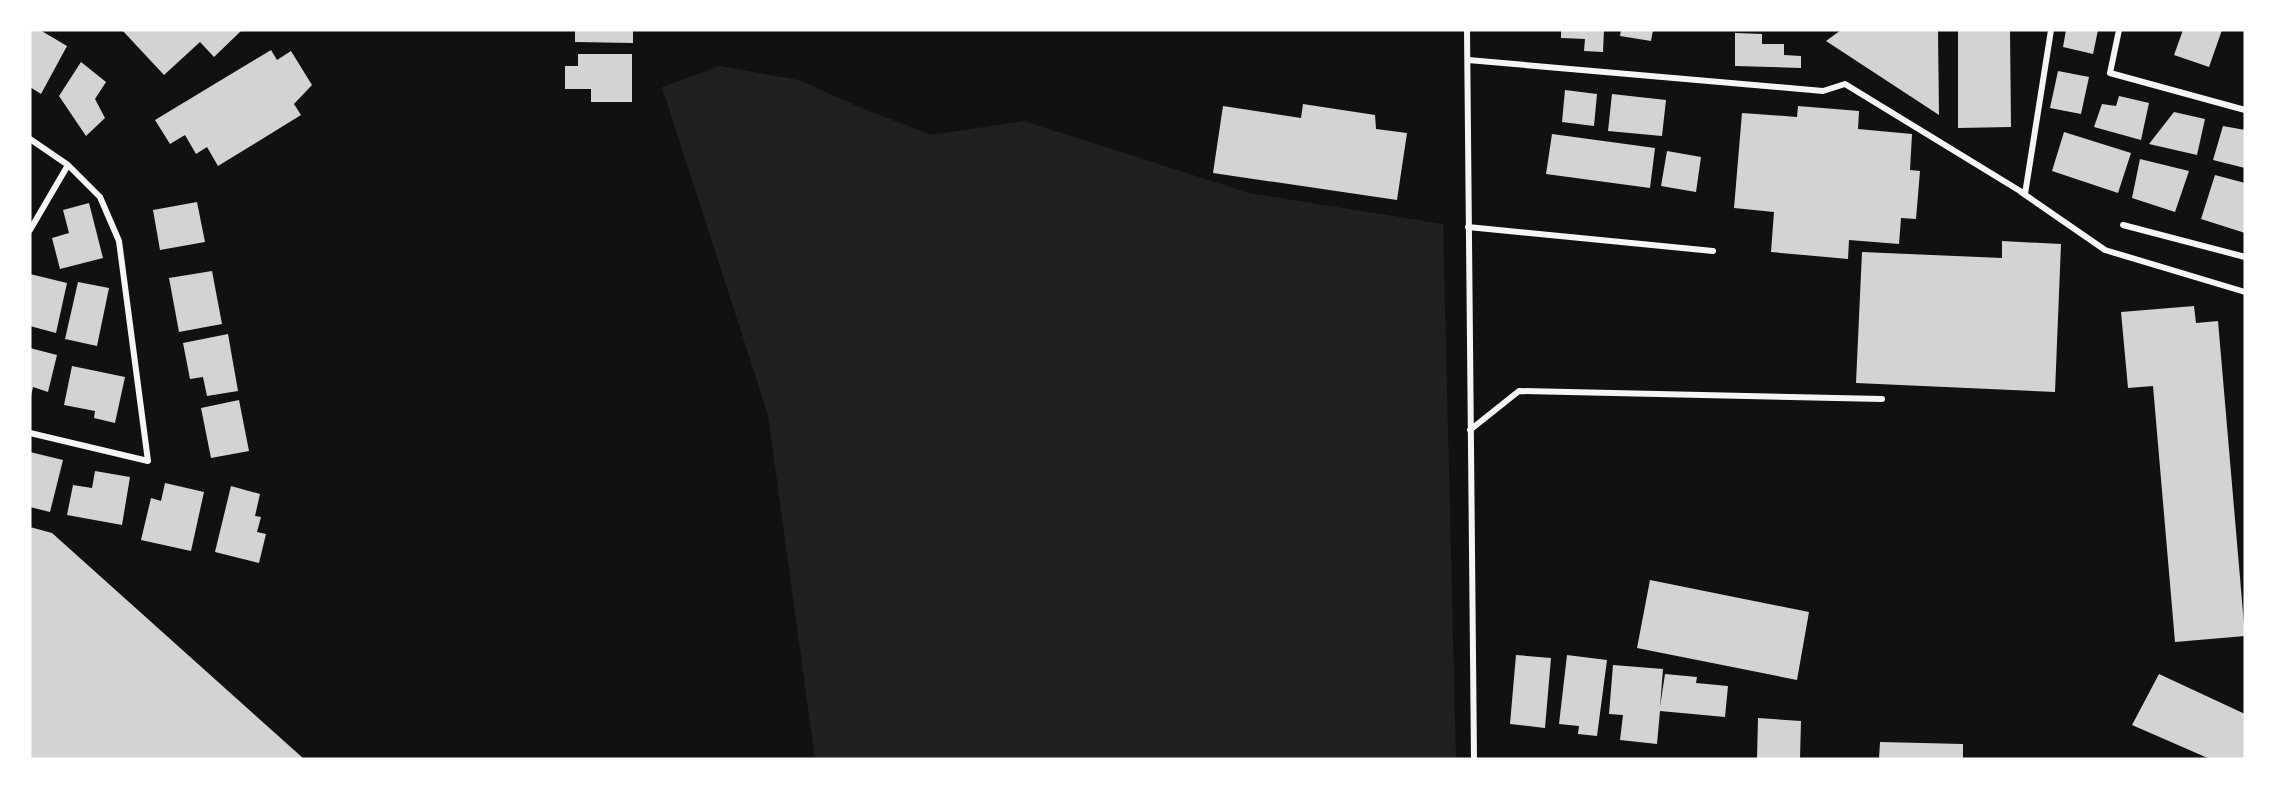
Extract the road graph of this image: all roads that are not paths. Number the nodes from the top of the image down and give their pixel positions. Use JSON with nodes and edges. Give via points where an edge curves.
{"nodes":[{"id":1,"x":1467,"y":30,"type":"edge"},
{"id":2,"x":2051,"y":30,"type":"edge"},
{"id":3,"x":2119,"y":30,"type":"edge"},
{"id":4,"x":1468,"y":60,"type":"junction"},
{"id":5,"x":2245,"y":110,"type":"edge"},
{"id":6,"x":30,"y":139,"type":"edge"},
{"id":7,"x":68,"y":165,"type":"junction"},
{"id":8,"x":2018,"y":190,"type":"junction"},
{"id":9,"x":2123,"y":225,"type":"dead end"},
{"id":10,"x":1468,"y":227,"type":"junction"},
{"id":11,"x":30,"y":230,"type":"edge"},
{"id":12,"x":1713,"y":251,"type":"dead end"},
{"id":13,"x":2245,"y":257,"type":"edge"},
{"id":14,"x":2245,"y":292,"type":"edge"},
{"id":15,"x":1882,"y":399,"type":"dead end"},
{"id":16,"x":1470,"y":430,"type":"junction"},
{"id":17,"x":30,"y":433,"type":"edge"},
{"id":18,"x":1474,"y":759,"type":"edge"}],
"edges":[{"from":1,"to":4,"type":"street"},
{"from":2,"to":8,"type":"street","via":[[2025,194]]},
{"from":3,"to":5,"type":"street","via":[[2110,73]]},
{"from":4,"to":8,"type":"street","via":[[1823,91],[1845,84]]},
{"from":4,"to":10,"type":"street"},
{"from":6,"to":7,"type":"street"},
{"from":7,"to":11,"type":"street"},
{"from":7,"to":17,"type":"street","via":[[100,197],[119,241],[148,461]]},
{"from":8,"to":14,"type":"street","via":[[2105,250]]},
{"from":9,"to":13,"type":"street"},
{"from":10,"to":12,"type":"street"},
{"from":10,"to":16,"type":"street"},
{"from":15,"to":16,"type":"street","via":[[1519,392]]},
{"from":16,"to":18,"type":"street"}]}
